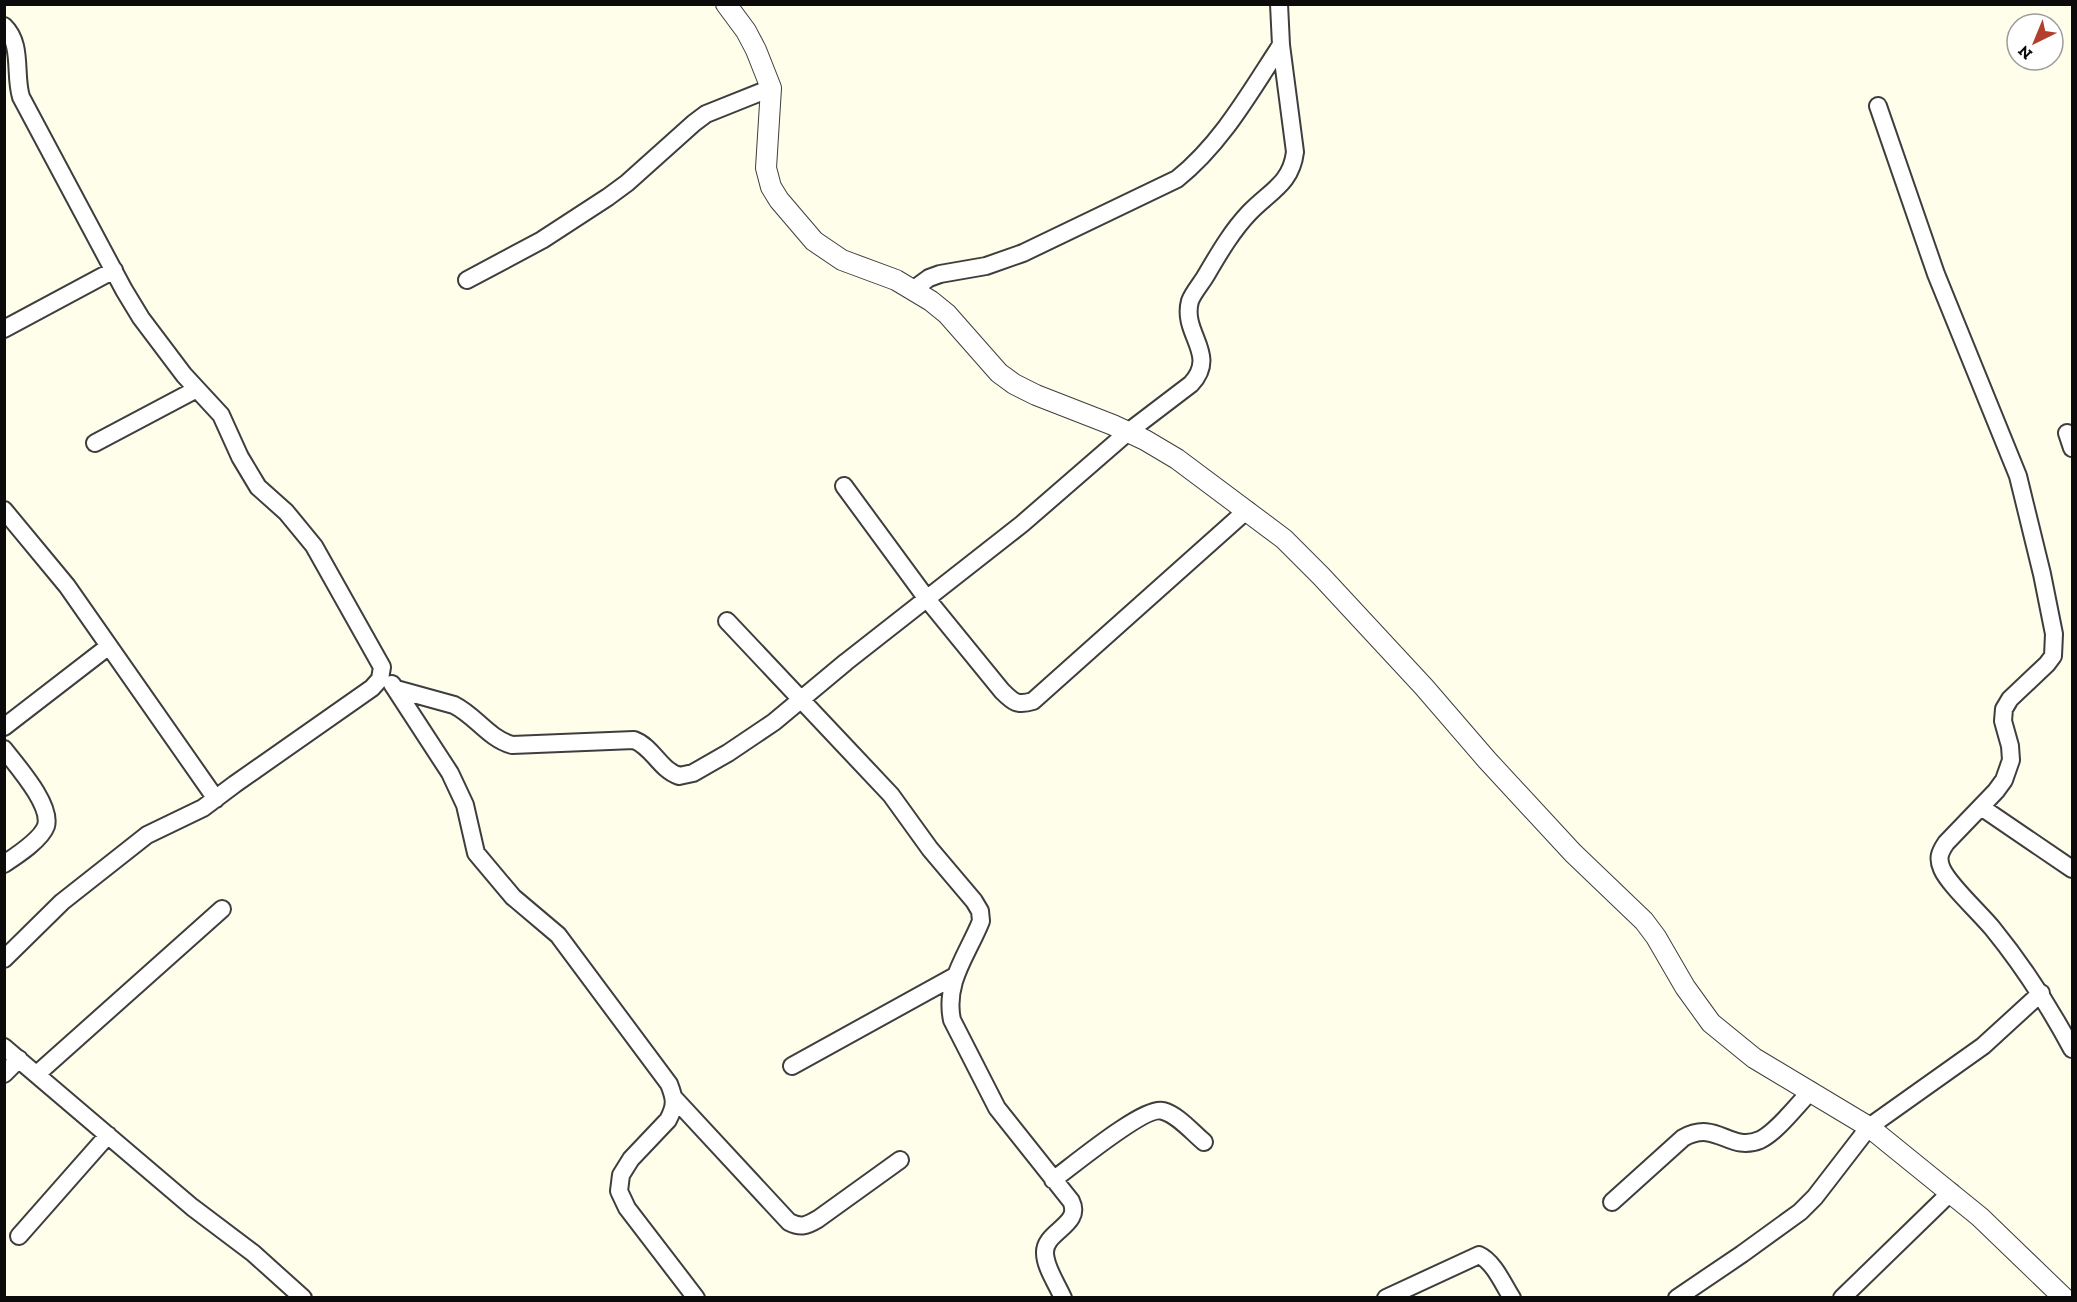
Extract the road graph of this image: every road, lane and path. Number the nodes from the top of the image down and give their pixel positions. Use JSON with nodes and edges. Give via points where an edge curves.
{"nodes":[{"id":1,"x":726,"y":4,"type":"edge"},
{"id":2,"x":1279,"y":4,"type":"edge"},
{"id":3,"x":4,"y":26,"type":"edge"},
{"id":4,"x":1281,"y":45,"type":"junction"},
{"id":5,"x":771,"y":88,"type":"junction"},
{"id":6,"x":1878,"y":106,"type":"dead end"},
{"id":7,"x":114,"y":270,"type":"junction"},
{"id":8,"x":468,"y":280,"type":"dead end"},
{"id":9,"x":914,"y":290,"type":"junction"},
{"id":10,"x":4,"y":329,"type":"edge"},
{"id":11,"x":197,"y":389,"type":"junction"},
{"id":12,"x":1128,"y":432,"type":"junction"},
{"id":13,"x":95,"y":443,"type":"dead end"},
{"id":14,"x":844,"y":486,"type":"dead end"},
{"id":15,"x":4,"y":510,"type":"edge"},
{"id":16,"x":1247,"y":510,"type":"junction"},
{"id":17,"x":927,"y":599,"type":"junction"},
{"id":18,"x":727,"y":621,"type":"dead end"},
{"id":19,"x":109,"y":646,"type":"junction"},
{"id":20,"x":382,"y":667,"type":"junction"},
{"id":21,"x":396,"y":689,"type":"junction"},
{"id":22,"x":802,"y":700,"type":"junction"},
{"id":23,"x":4,"y":727,"type":"edge"},
{"id":24,"x":4,"y":749,"type":"edge"},
{"id":25,"x":216,"y":799,"type":"junction"},
{"id":26,"x":1981,"y":807,"type":"junction"},
{"id":27,"x":4,"y":864,"type":"edge"},
{"id":28,"x":2073,"y":868,"type":"edge"},
{"id":29,"x":222,"y":909,"type":"dead end"},
{"id":30,"x":4,"y":959,"type":"edge"},
{"id":31,"x":955,"y":976,"type":"junction"},
{"id":32,"x":2041,"y":993,"type":"junction"},
{"id":33,"x":4,"y":1047,"type":"edge"},
{"id":34,"x":2073,"y":1049,"type":"edge"},
{"id":35,"x":19,"y":1059,"type":"junction"},
{"id":36,"x":792,"y":1066,"type":"dead end"},
{"id":37,"x":4,"y":1074,"type":"edge"},
{"id":38,"x":37,"y":1074,"type":"junction"},
{"id":39,"x":1811,"y":1091,"type":"junction"},
{"id":40,"x":675,"y":1099,"type":"junction"},
{"id":41,"x":1869,"y":1127,"type":"junction"},
{"id":42,"x":108,"y":1135,"type":"junction"},
{"id":43,"x":1204,"y":1142,"type":"dead end"},
{"id":44,"x":900,"y":1160,"type":"dead end"},
{"id":45,"x":1053,"y":1180,"type":"junction"},
{"id":46,"x":1950,"y":1192,"type":"junction"},
{"id":47,"x":1612,"y":1202,"type":"dead end"},
{"id":48,"x":19,"y":1236,"type":"dead end"},
{"id":49,"x":303,"y":1298,"type":"edge"},
{"id":50,"x":696,"y":1298,"type":"edge"},
{"id":51,"x":1063,"y":1298,"type":"edge"},
{"id":52,"x":1386,"y":1298,"type":"edge"},
{"id":53,"x":1512,"y":1298,"type":"edge"},
{"id":54,"x":1677,"y":1298,"type":"edge"},
{"id":55,"x":1842,"y":1298,"type":"edge"},
{"id":56,"x":2064,"y":1298,"type":"edge"}],
"edges":[{"from":1,"to":5,"type":"street","via":[[756,50]]},
{"from":2,"to":4,"type":"street"},
{"from":3,"to":7,"type":"street","via":[[16,45],[21,97]]},
{"from":4,"to":9,"type":"street","via":[[1232,121],[1177,179],[1023,252],[986,266],[940,274]]},
{"from":4,"to":12,"type":"street","via":[[1295,152],[1293,168],[1234,230],[1191,300],[1190,323],[1202,363],[1199,374]]},
{"from":5,"to":8,"type":"street","via":[[706,114],[608,197],[542,240]]},
{"from":5,"to":9,"type":"street","via":[[766,168],[779,200],[828,252]]},
{"from":6,"to":26,"type":"street","via":[[1936,274],[2018,476],[2054,634],[2053,656],[2004,709],[2011,760],[2004,780]]},
{"from":7,"to":10,"type":"street"},
{"from":7,"to":11,"type":"street","via":[[162,347]]},
{"from":9,"to":12,"type":"street","via":[[947,314],[999,373],[1014,384]]},
{"from":11,"to":13,"type":"street"},
{"from":11,"to":20,"type":"street","via":[[221,415],[258,487],[286,512],[314,546]]},
{"from":12,"to":16,"type":"street","via":[[1177,459]]},
{"from":12,"to":17,"type":"street","via":[[1022,524]]},
{"from":14,"to":17,"type":"street"},
{"from":15,"to":19,"type":"street","via":[[67,586]]},
{"from":16,"to":17,"type":"street","via":[[1033,701],[1022,705],[1002,690]]},
{"from":16,"to":39,"type":"street","via":[[1303,557],[1573,853],[1644,921],[1711,1023],[1754,1058]]},
{"from":17,"to":22,"type":"street"},
{"from":18,"to":22,"type":"street"},
{"from":19,"to":23,"type":"street"},
{"from":19,"to":25,"type":"street"},
{"from":20,"to":21,"type":"street"},
{"from":20,"to":25,"type":"street","via":[[380,679],[372,688]]},
{"from":21,"to":22,"type":"street","via":[[463,709],[491,735],[512,745],[634,740],[664,768],[679,776],[693,773],[728,753]]},
{"from":21,"to":40,"type":"street","via":[[450,773],[465,805],[476,853],[513,897],[558,935],[669,1084]]},
{"from":22,"to":31,"type":"street","via":[[891,795],[975,901],[981,921]]},
{"from":24,"to":27,"type":"street","via":[[47,814],[46,827],[39,837]]},
{"from":25,"to":30,"type":"street","via":[[147,835],[109,863],[45,916]]},
{"from":26,"to":28,"type":"street"},
{"from":26,"to":32,"type":"street","via":[[1946,843],[1939,861],[1943,872]]},
{"from":29,"to":38,"type":"street"},
{"from":31,"to":36,"type":"street"},
{"from":31,"to":45,"type":"street","via":[[949,998],[952,1020],[997,1108]]},
{"from":32,"to":34,"type":"street"},
{"from":32,"to":41,"type":"street","via":[[1983,1046]]},
{"from":33,"to":35,"type":"street"},
{"from":35,"to":37,"type":"street"},
{"from":35,"to":38,"type":"street"},
{"from":38,"to":42,"type":"street"},
{"from":39,"to":41,"type":"street"},
{"from":39,"to":47,"type":"street","via":[[1760,1140],[1747,1144],[1707,1131],[1694,1132]]},
{"from":40,"to":44,"type":"street","via":[[789,1222],[799,1227],[818,1219]]},
{"from":40,"to":50,"type":"street","via":[[668,1120],[621,1174],[619,1191],[627,1208]]},
{"from":41,"to":46,"type":"street"},
{"from":41,"to":54,"type":"street","via":[[1800,1212]]},
{"from":42,"to":48,"type":"street"},
{"from":42,"to":49,"type":"street"},
{"from":43,"to":45,"type":"street","via":[[1174,1117],[1161,1110],[1151,1112]]},
{"from":45,"to":51,"type":"street","via":[[1074,1208],[1070,1220],[1045,1248],[1046,1262]]},
{"from":46,"to":55,"type":"street"},
{"from":46,"to":56,"type":"street"},
{"from":52,"to":53,"type":"street","via":[[1479,1255],[1490,1264]]}]}
